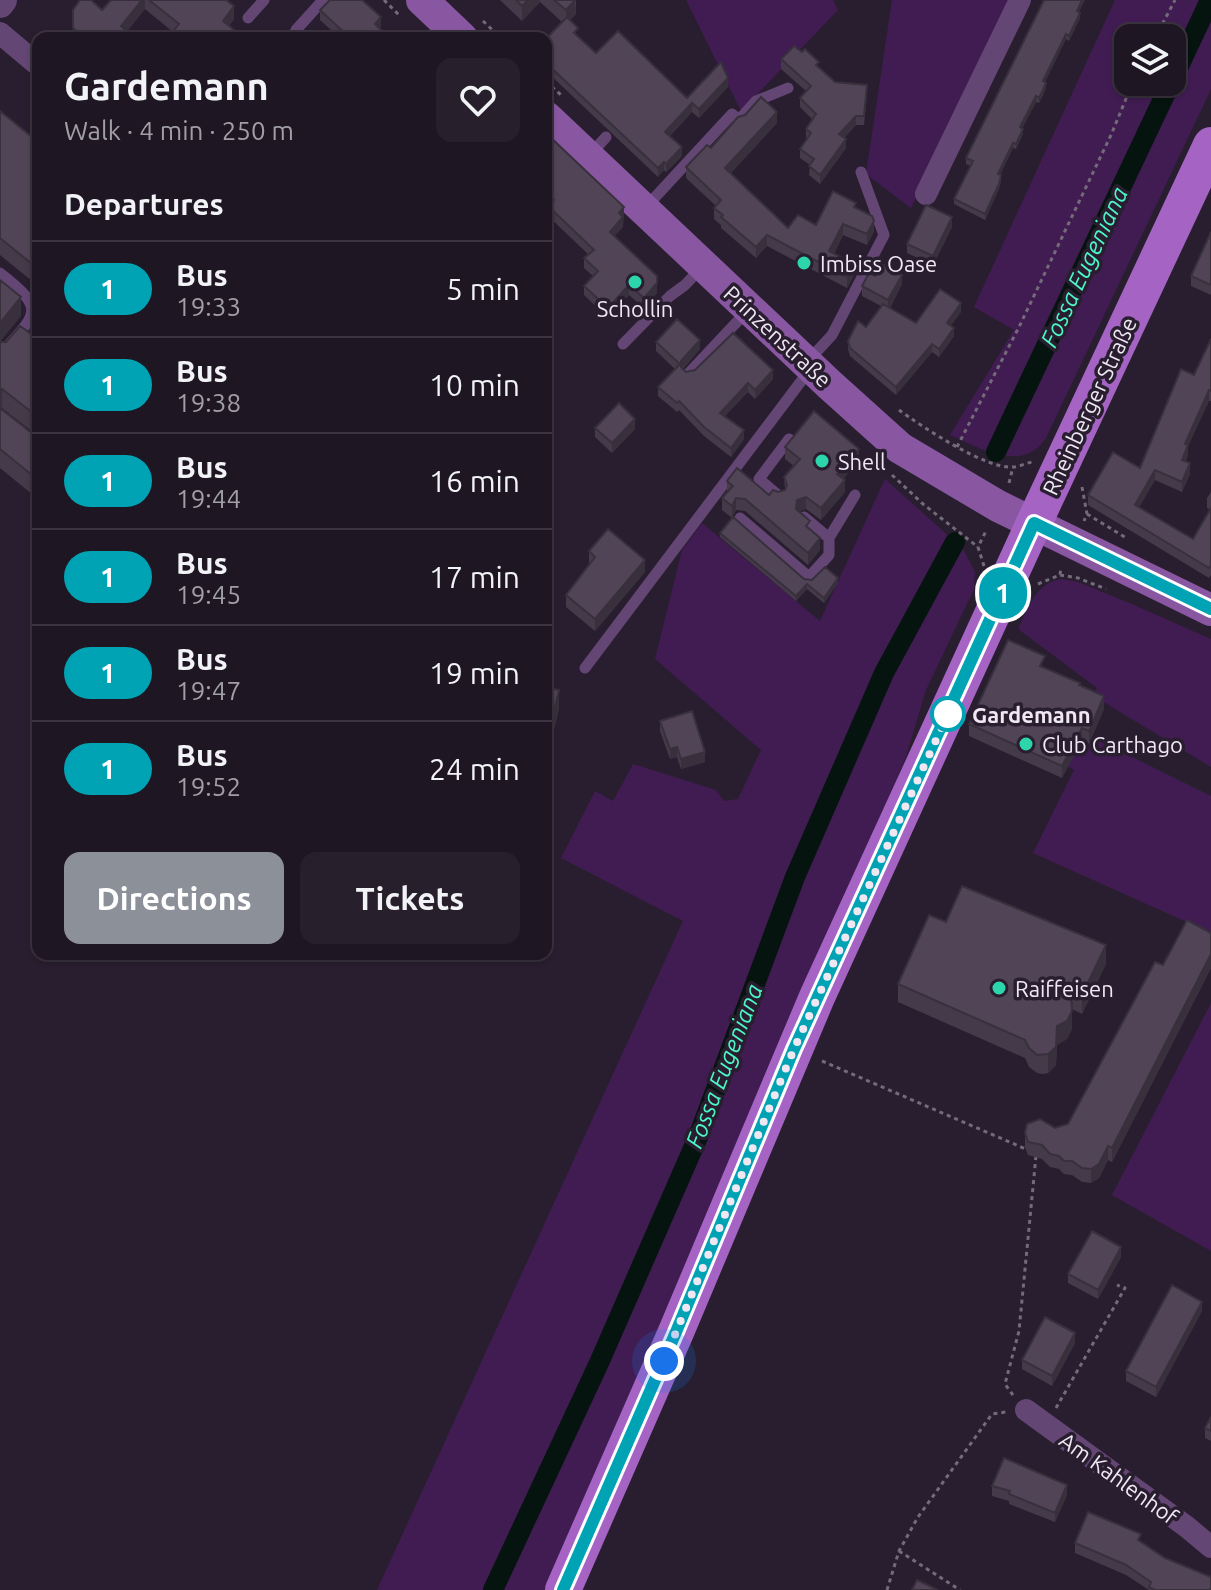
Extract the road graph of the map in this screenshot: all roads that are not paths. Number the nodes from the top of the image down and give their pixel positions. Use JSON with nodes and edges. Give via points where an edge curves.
{"nodes":[{"id":1,"x":264,"y":0,"type":"edge"},
{"id":2,"x":323,"y":0,"type":"edge"},
{"id":3,"x":1020,"y":0,"type":"edge"},
{"id":4,"x":429,"y":2,"type":"edge"},
{"id":5,"x":248,"y":18,"type":"dead end"},
{"id":6,"x":295,"y":32,"type":"edge"},
{"id":7,"x":456,"y":32,"type":"edge"},
{"id":8,"x":0,"y":33,"type":"edge"},
{"id":9,"x":32,"y":60,"type":"edge"},
{"id":10,"x":788,"y":88,"type":"dead end"},
{"id":11,"x":555,"y":107,"type":"edge"},
{"id":12,"x":1211,"y":145,"type":"edge"},
{"id":13,"x":861,"y":172,"type":"dead end"},
{"id":14,"x":926,"y":194,"type":"dead end"},
{"id":15,"x":644,"y":209,"type":"junction"},
{"id":16,"x":704,"y":266,"type":"junction"},
{"id":17,"x":0,"y":273,"type":"edge"},
{"id":18,"x":749,"y":309,"type":"junction"},
{"id":19,"x":623,"y":344,"type":"dead end"},
{"id":20,"x":0,"y":355,"type":"edge"},
{"id":21,"x":809,"y":365,"type":"junction"},
{"id":22,"x":689,"y":373,"type":"edge"},
{"id":23,"x":789,"y":439,"type":"edge"},
{"id":24,"x":855,"y":495,"type":"dead end"},
{"id":25,"x":779,"y":496,"type":"edge"},
{"id":26,"x":804,"y":517,"type":"edge"},
{"id":27,"x":740,"y":518,"type":"edge"},
{"id":28,"x":1034,"y":523,"type":"junction"},
{"id":29,"x":829,"y":538,"type":"junction"},
{"id":30,"x":1211,"y":610,"type":"edge"},
{"id":31,"x":585,"y":668,"type":"dead end"},
{"id":32,"x":1026,"y":1410,"type":"road end"},
{"id":33,"x":1211,"y":1547,"type":"edge"},
{"id":34,"x":563,"y":1590,"type":"edge"}],
"edges":[{"from":1,"to":5,"type":"lane"},
{"from":2,"to":6,"type":"lane"},
{"from":3,"to":14,"type":"street"},
{"from":4,"to":7,"type":"main road"},
{"from":8,"to":9,"type":"street"},
{"from":10,"to":15,"type":"lane","via":[[756,101],[739,120],[732,114]]},
{"from":11,"to":15,"type":"main road","name":"Prinzenstraße","via":[[597,147]]},
{"from":12,"to":28,"type":"main road","name":"Rheinberger Straße"},
{"from":13,"to":21,"type":"lane","via":[[884,235],[832,335]]},
{"from":15,"to":16,"type":"main road","name":"Prinzenstraße"},
{"from":16,"to":18,"type":"main road","name":"Prinzenstraße"},
{"from":16,"to":19,"type":"lane"},
{"from":17,"to":20,"type":"lane","via":[[26,293],[32,305],[24,336]]},
{"from":18,"to":21,"type":"main road","name":"Prinzenstraße"},
{"from":18,"to":22,"type":"lane"},
{"from":21,"to":28,"type":"main road","name":"Prinzenstraße","via":[[900,448]]},
{"from":21,"to":31,"type":"lane"},
{"from":23,"to":25,"type":"lane","via":[[759,479]]},
{"from":24,"to":29,"type":"lane"},
{"from":26,"to":29,"type":"lane"},
{"from":27,"to":29,"type":"lane","via":[[809,577],[829,555]]},
{"from":28,"to":30,"type":"main road","name":"Prinzenstraße"},
{"from":28,"to":34,"type":"main road","name":"Rheinberger Straße","via":[[794,1049]]},
{"from":32,"to":33,"type":"street","name":"Am Kahlenhof"}]}
